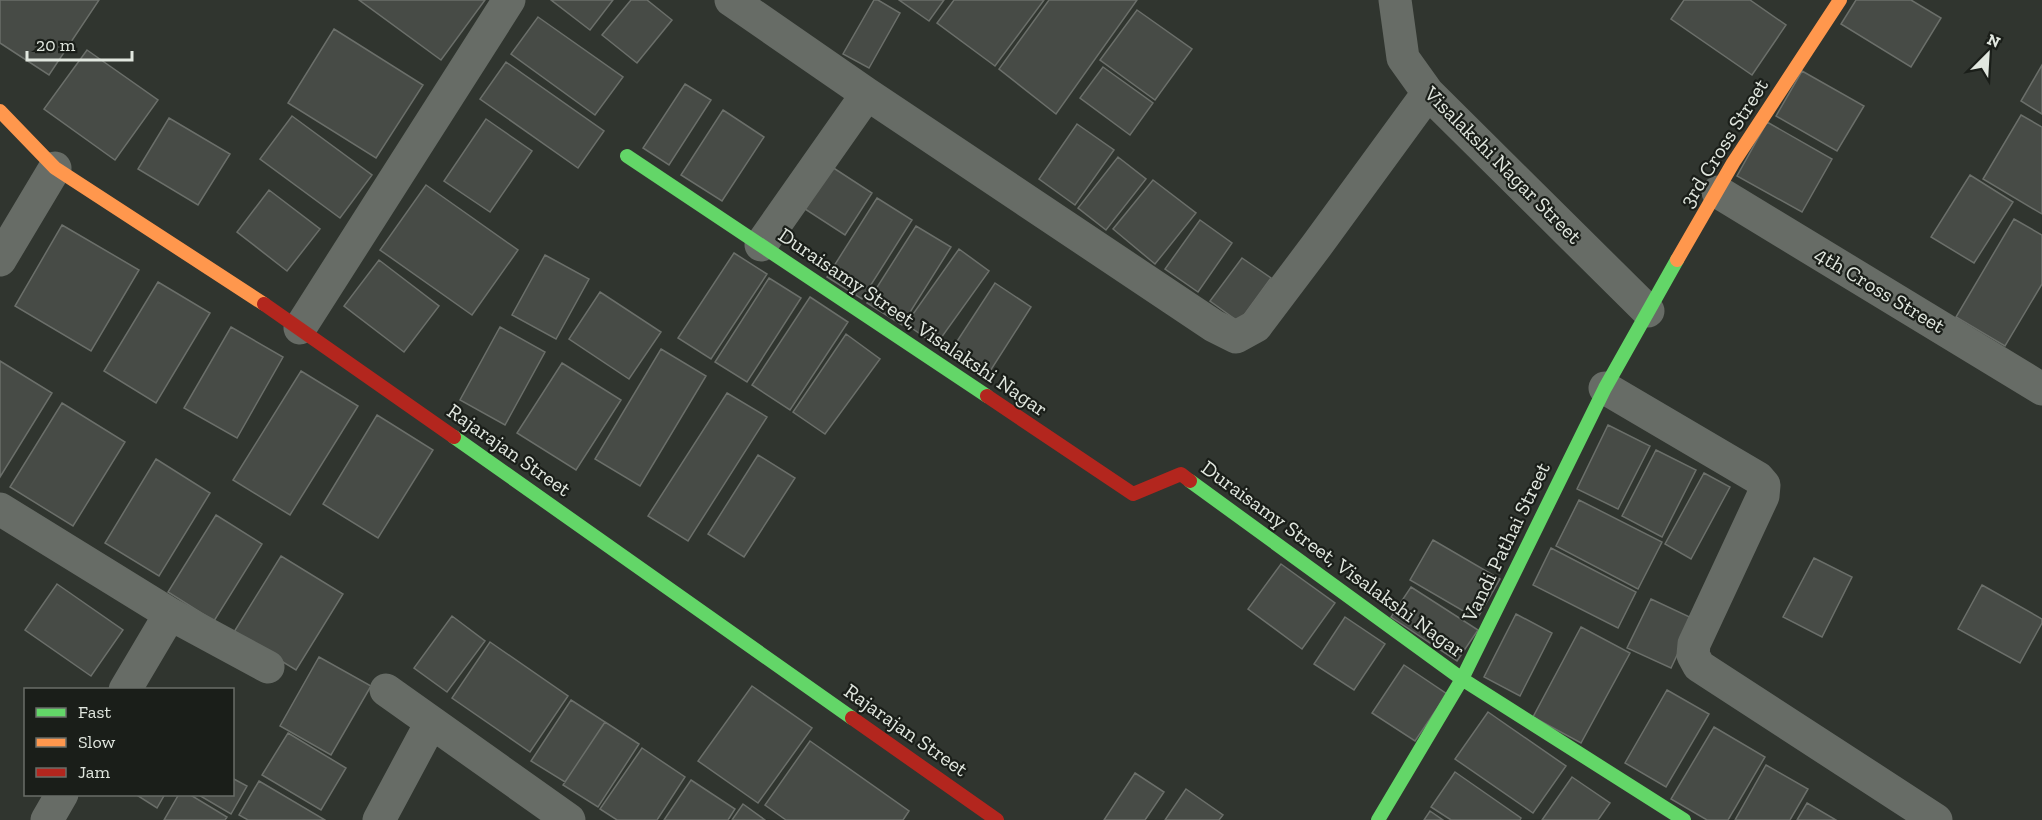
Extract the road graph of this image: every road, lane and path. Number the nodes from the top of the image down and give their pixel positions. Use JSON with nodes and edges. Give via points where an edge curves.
{"nodes":[{"id":1,"x":509,"y":0,"type":"edge"},
{"id":2,"x":731,"y":0,"type":"edge"},
{"id":3,"x":1395,"y":0,"type":"edge"},
{"id":4,"x":1840,"y":0,"type":"edge"},
{"id":5,"x":1428,"y":93,"type":"junction"},
{"id":6,"x":867,"y":94,"type":"junction"},
{"id":7,"x":0,"y":111,"type":"edge"},
{"id":8,"x":627,"y":156,"type":"dead end"},
{"id":9,"x":55,"y":168,"type":"junction"},
{"id":10,"x":1718,"y":192,"type":"junction"},
{"id":11,"x":761,"y":245,"type":"junction"},
{"id":12,"x":0,"y":260,"type":"edge"},
{"id":13,"x":1648,"y":311,"type":"junction"},
{"id":14,"x":300,"y":328,"type":"junction"},
{"id":15,"x":1605,"y":388,"type":"junction"},
{"id":16,"x":2042,"y":389,"type":"edge"},
{"id":17,"x":0,"y":509,"type":"edge"},
{"id":18,"x":170,"y":614,"type":"junction"},
{"id":19,"x":267,"y":667,"type":"dead end"},
{"id":20,"x":1462,"y":680,"type":"junction"},
{"id":21,"x":126,"y":688,"type":"edge"},
{"id":22,"x":386,"y":690,"type":"dead end"},
{"id":23,"x":431,"y":723,"type":"junction"},
{"id":24,"x":61,"y":796,"type":"edge"},
{"id":25,"x":47,"y":820,"type":"edge"},
{"id":26,"x":379,"y":820,"type":"edge"},
{"id":27,"x":570,"y":820,"type":"edge"},
{"id":28,"x":997,"y":820,"type":"edge"},
{"id":29,"x":1378,"y":820,"type":"edge"},
{"id":30,"x":1684,"y":820,"type":"edge"},
{"id":31,"x":1936,"y":820,"type":"edge"}],
"edges":[{"from":1,"to":14,"type":"street"},
{"from":2,"to":6,"type":"street"},
{"from":3,"to":5,"type":"street","name":"Visalakshi Nagar Street","via":[[1403,58]]},
{"from":4,"to":10,"type":"street","name":"3rd Cross Street"},
{"from":5,"to":6,"type":"street","via":[[1256,326],[1236,337]]},
{"from":5,"to":13,"type":"street","name":"Visalakshi Nagar Street"},
{"from":6,"to":11,"type":"street"},
{"from":7,"to":9,"type":"street","name":"Rajarajan Street"},
{"from":8,"to":11,"type":"street","name":"Duraisamy Street, Visalakshi Nagar"},
{"from":9,"to":12,"type":"street"},
{"from":9,"to":14,"type":"street","name":"Rajarajan Street"},
{"from":10,"to":13,"type":"street","name":"3rd Cross Street"},
{"from":10,"to":16,"type":"street","name":"4th Cross Street"},
{"from":11,"to":20,"type":"street","name":"Duraisamy Street, Visalakshi Nagar","via":[[1133,494],[1181,474]]},
{"from":13,"to":15,"type":"street","name":"Vandi Pathai Street"},
{"from":14,"to":28,"type":"street","name":"Rajarajan Street"},
{"from":15,"to":20,"type":"street","name":"Vandi Pathai Street"},
{"from":15,"to":31,"type":"street","via":[[1764,485],[1764,496],[1694,644],[1693,655],[1699,666]]},
{"from":17,"to":18,"type":"street"},
{"from":18,"to":19,"type":"street"},
{"from":18,"to":21,"type":"street"},
{"from":20,"to":29,"type":"street","name":"Vandi Pathai Street"},
{"from":20,"to":30,"type":"street","name":"Duraisamy Street, Visalakshi Nagar"},
{"from":22,"to":23,"type":"street"},
{"from":23,"to":26,"type":"street"},
{"from":23,"to":27,"type":"street"},
{"from":24,"to":25,"type":"street"}]}
